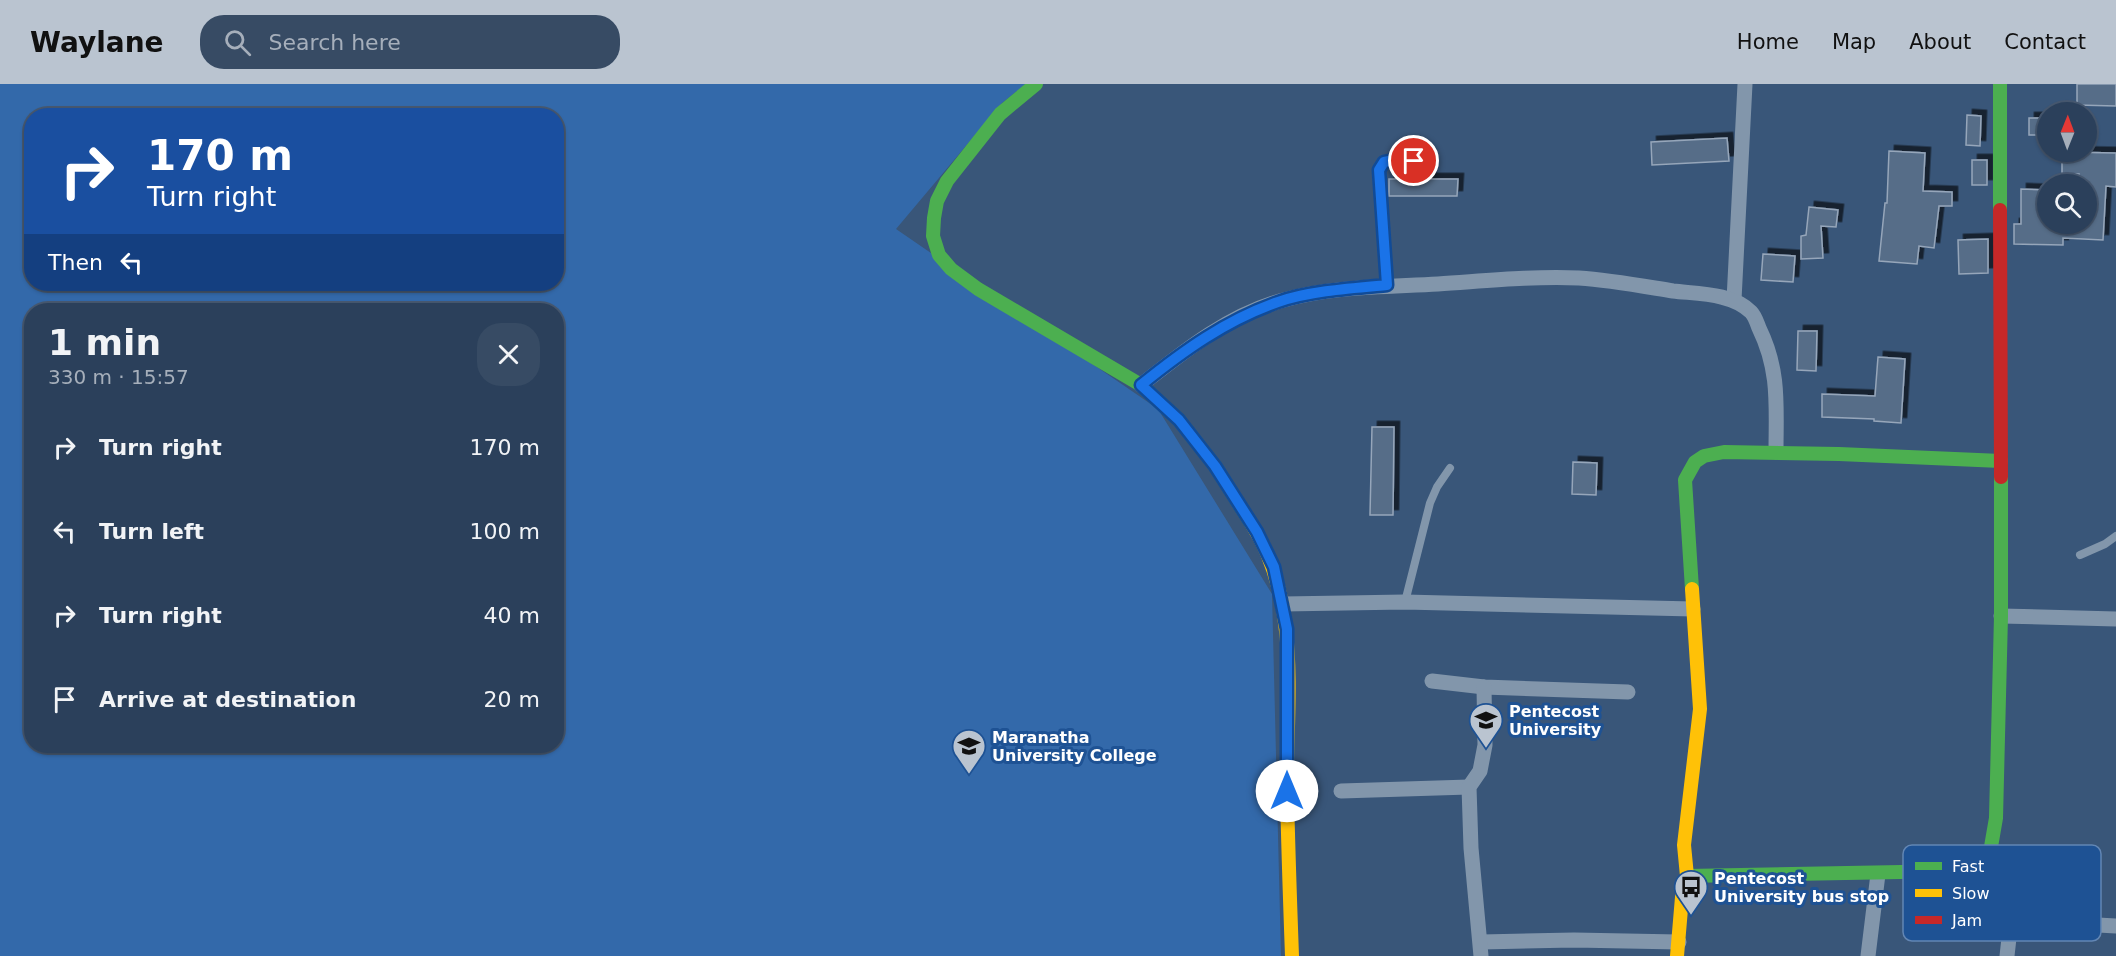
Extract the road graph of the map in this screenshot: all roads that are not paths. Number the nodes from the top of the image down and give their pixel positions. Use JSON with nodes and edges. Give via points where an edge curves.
{"nodes":[{"id":1,"x":1036,"y":84,"type":"edge"},
{"id":2,"x":1745,"y":84,"type":"edge"},
{"id":3,"x":2000,"y":84,"type":"edge"},
{"id":4,"x":1434,"y":163,"type":"dead end"},
{"id":5,"x":1387,"y":285,"type":"junction"},
{"id":6,"x":1734,"y":300,"type":"junction"},
{"id":7,"x":1141,"y":385,"type":"junction"},
{"id":8,"x":1776,"y":452,"type":"junction"},
{"id":9,"x":2001,"y":461,"type":"junction"},
{"id":10,"x":1450,"y":468,"type":"dead end"},
{"id":11,"x":2116,"y":536,"type":"edge"},
{"id":12,"x":2079,"y":555,"type":"dead end"},
{"id":13,"x":1405,"y":602,"type":"junction"},
{"id":14,"x":1283,"y":604,"type":"junction"},
{"id":15,"x":1693,"y":609,"type":"junction"},
{"id":16,"x":2001,"y":616,"type":"junction"},
{"id":17,"x":2116,"y":619,"type":"edge"},
{"id":18,"x":1432,"y":681,"type":"dead end"},
{"id":19,"x":1484,"y":687,"type":"junction"},
{"id":20,"x":1628,"y":692,"type":"dead end"},
{"id":21,"x":1469,"y":787,"type":"junction"},
{"id":22,"x":1341,"y":791,"type":"dead end"},
{"id":23,"x":1991,"y":845,"type":"edge"},
{"id":24,"x":1903,"y":873,"type":"edge"},
{"id":25,"x":1878,"y":874,"type":"junction"},
{"id":26,"x":1687,"y":876,"type":"junction"},
{"id":27,"x":2101,"y":925,"type":"edge"},
{"id":28,"x":2116,"y":926,"type":"edge"},
{"id":29,"x":2009,"y":941,"type":"edge"},
{"id":30,"x":1481,"y":949,"type":"edge"},
{"id":31,"x":1678,"y":949,"type":"edge"},
{"id":32,"x":1292,"y":956,"type":"edge"},
{"id":33,"x":1868,"y":956,"type":"edge"},
{"id":34,"x":2007,"y":956,"type":"edge"}],
"edges":[{"from":1,"to":7,"type":"street","via":[[1000,114],[947,181],[934,218],[933,236],[939,255],[978,289]]},
{"from":2,"to":6,"type":"street"},
{"from":3,"to":9,"type":"street"},
{"from":4,"to":5,"type":"lane","via":[[1394,160],[1384,162],[1379,170]]},
{"from":5,"to":6,"type":"street","via":[[1579,278]]},
{"from":5,"to":7,"type":"street","via":[[1336,290],[1270,305],[1232,321]]},
{"from":6,"to":8,"type":"street","via":[[1752,312],[1775,371]]},
{"from":7,"to":14,"type":"street","via":[[1179,420],[1221,476],[1274,567]]},
{"from":8,"to":9,"type":"street"},
{"from":8,"to":15,"type":"street","via":[[1709,454],[1691,465],[1685,480]]},
{"from":9,"to":16,"type":"street"},
{"from":10,"to":13,"type":"lane","via":[[1430,503]]},
{"from":11,"to":12,"type":"lane"},
{"from":13,"to":14,"type":"street"},
{"from":13,"to":15,"type":"street"},
{"from":14,"to":32,"type":"street","via":[[1287,629]]},
{"from":15,"to":26,"type":"street","via":[[1700,709],[1683,845]]},
{"from":16,"to":17,"type":"street"},
{"from":16,"to":23,"type":"street"},
{"from":18,"to":19,"type":"street"},
{"from":19,"to":20,"type":"street"},
{"from":19,"to":21,"type":"street","via":[[1485,745],[1480,771]]},
{"from":21,"to":22,"type":"street"},
{"from":21,"to":30,"type":"street"},
{"from":24,"to":25,"type":"street"},
{"from":25,"to":26,"type":"street"},
{"from":25,"to":33,"type":"street"},
{"from":26,"to":31,"type":"street"},
{"from":27,"to":28,"type":"street"},
{"from":29,"to":34,"type":"street"},
{"from":30,"to":31,"type":"street","via":[[1574,940]]}]}
